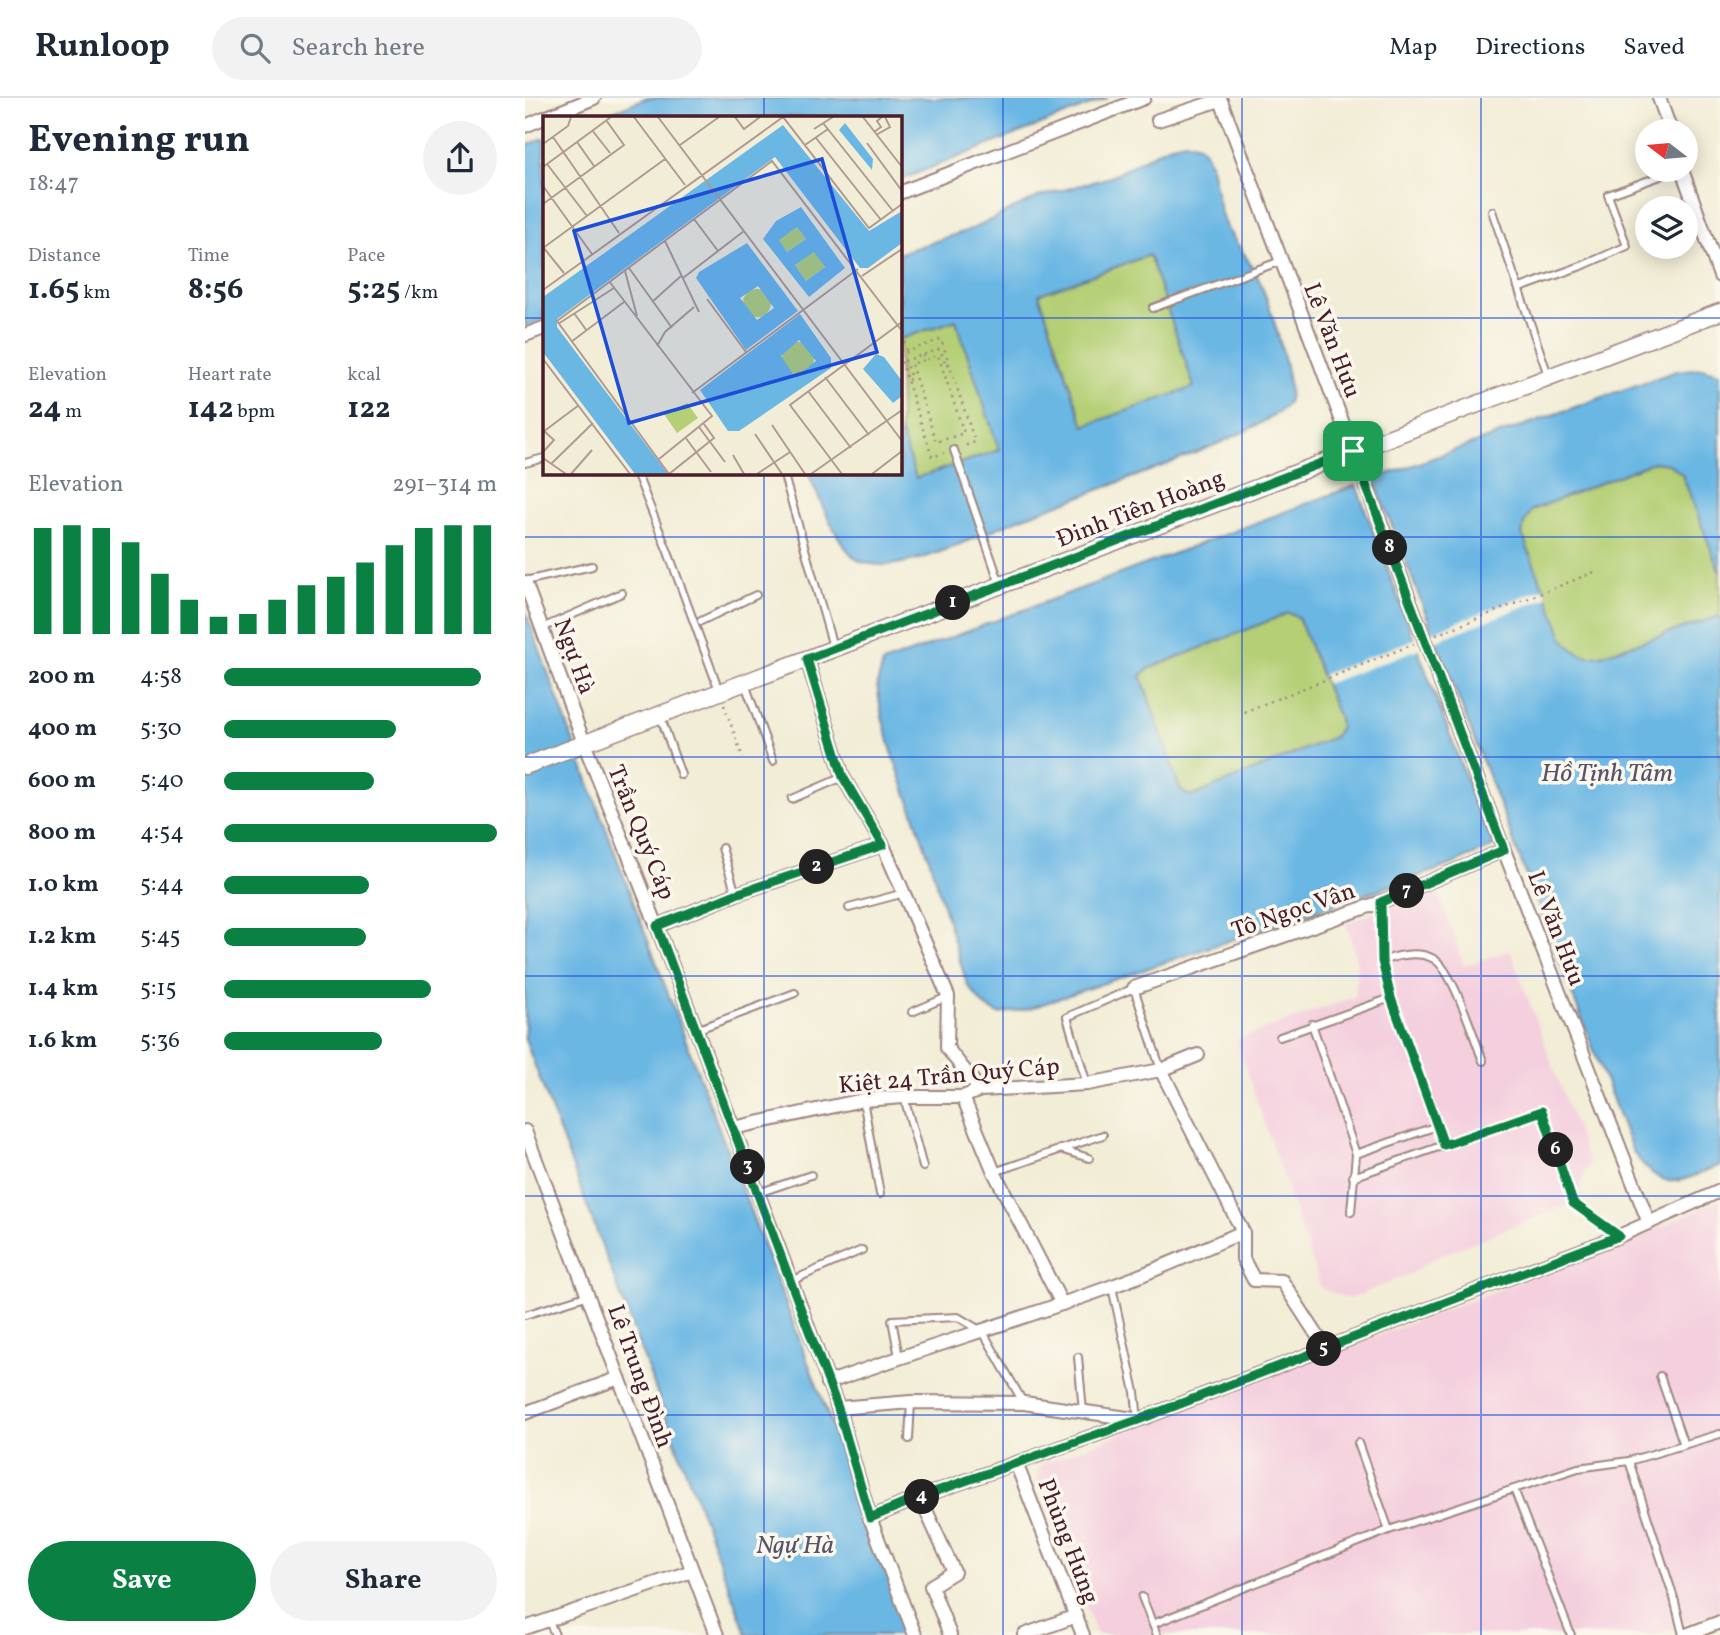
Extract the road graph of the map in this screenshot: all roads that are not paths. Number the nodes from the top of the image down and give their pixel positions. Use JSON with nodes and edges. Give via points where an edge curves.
{"nodes":[{"id":1,"x":594,"y":98,"type":"edge"},
{"id":2,"x":1144,"y":98,"type":"edge"},
{"id":3,"x":1659,"y":98,"type":"edge"},
{"id":4,"x":1220,"y":99,"type":"edge"},
{"id":5,"x":550,"y":116,"type":"edge"},
{"id":6,"x":543,"y":119,"type":"edge"},
{"id":7,"x":1667,"y":119,"type":"edge"},
{"id":8,"x":1157,"y":120,"type":"dead end"},
{"id":9,"x":525,"y":126,"type":"edge"},
{"id":10,"x":1644,"y":182,"type":"edge"},
{"id":11,"x":1686,"y":182,"type":"edge"},
{"id":12,"x":901,"y":192,"type":"edge"},
{"id":13,"x":1492,"y":211,"type":"dead end"},
{"id":14,"x":1281,"y":261,"type":"junction"},
{"id":15,"x":1720,"y":276,"type":"edge"},
{"id":16,"x":1520,"y":288,"type":"junction"},
{"id":17,"x":1153,"y":309,"type":"dead end"},
{"id":18,"x":1720,"y":312,"type":"edge"},
{"id":19,"x":543,"y":328,"type":"edge"},
{"id":20,"x":525,"y":335,"type":"edge"},
{"id":21,"x":1549,"y":377,"type":"junction"},
{"id":22,"x":954,"y":450,"type":"road end"},
{"id":23,"x":1353,"y":451,"type":"junction"},
{"id":24,"x":543,"y":458,"type":"edge"},
{"id":25,"x":525,"y":463,"type":"edge"},
{"id":26,"x":637,"y":474,"type":"edge"},
{"id":27,"x":784,"y":474,"type":"edge"},
{"id":28,"x":592,"y":566,"type":"dead end"},
{"id":29,"x":525,"y":582,"type":"edge"},
{"id":30,"x":1000,"y":585,"type":"junction"},
{"id":31,"x":622,"y":593,"type":"dead end"},
{"id":32,"x":756,"y":595,"type":"dead end"},
{"id":33,"x":701,"y":621,"type":"dead end"},
{"id":34,"x":542,"y":628,"type":"junction"},
{"id":35,"x":834,"y":649,"type":"junction"},
{"id":36,"x":807,"y":659,"type":"junction"},
{"id":37,"x":744,"y":683,"type":"junction"},
{"id":38,"x":720,"y":692,"type":"junction"},
{"id":39,"x":660,"y":715,"type":"junction"},
{"id":40,"x":580,"y":745,"type":"junction"},
{"id":41,"x":773,"y":761,"type":"dead end"},
{"id":42,"x":525,"y":766,"type":"edge"},
{"id":43,"x":681,"y":775,"type":"dead end"},
{"id":44,"x":843,"y":777,"type":"junction"},
{"id":45,"x":792,"y":799,"type":"dead end"},
{"id":46,"x":883,"y":845,"type":"junction"},
{"id":47,"x":722,"y":848,"type":"dead end"},
{"id":48,"x":1504,"y":850,"type":"junction"},
{"id":49,"x":905,"y":892,"type":"junction"},
{"id":50,"x":736,"y":894,"type":"junction"},
{"id":51,"x":1381,"y":902,"type":"junction"},
{"id":52,"x":849,"y":908,"type":"dead end"},
{"id":53,"x":657,"y":926,"type":"junction"},
{"id":54,"x":1382,"y":961,"type":"junction"},
{"id":55,"x":1134,"y":988,"type":"junction"},
{"id":56,"x":795,"y":993,"type":"dead end"},
{"id":57,"x":948,"y":996,"type":"junction"},
{"id":58,"x":1391,"y":998,"type":"junction"},
{"id":59,"x":912,"y":1012,"type":"dead end"},
{"id":60,"x":1312,"y":1024,"type":"junction"},
{"id":61,"x":696,"y":1030,"type":"junction"},
{"id":62,"x":1280,"y":1037,"type":"dead end"},
{"id":63,"x":1198,"y":1055,"type":"dead end"},
{"id":64,"x":1483,"y":1061,"type":"dead end"},
{"id":65,"x":1161,"y":1070,"type":"junction"},
{"id":66,"x":1087,"y":1084,"type":"junction"},
{"id":67,"x":980,"y":1090,"type":"junction"},
{"id":68,"x":904,"y":1097,"type":"junction"},
{"id":69,"x":963,"y":1097,"type":"junction"},
{"id":70,"x":863,"y":1100,"type":"junction"},
{"id":71,"x":1437,"y":1126,"type":"junction"},
{"id":72,"x":733,"y":1128,"type":"junction"},
{"id":73,"x":525,"y":1131,"type":"edge"},
{"id":74,"x":1103,"y":1135,"type":"dead end"},
{"id":75,"x":1444,"y":1145,"type":"junction"},
{"id":76,"x":1059,"y":1149,"type":"junction"},
{"id":77,"x":1356,"y":1154,"type":"junction"},
{"id":78,"x":1089,"y":1158,"type":"dead end"},
{"id":79,"x":530,"y":1161,"type":"edge"},
{"id":80,"x":923,"y":1167,"type":"dead end"},
{"id":81,"x":994,"y":1172,"type":"junction"},
{"id":82,"x":811,"y":1175,"type":"dead end"},
{"id":83,"x":1353,"y":1177,"type":"junction"},
{"id":84,"x":1720,"y":1191,"type":"edge"},
{"id":85,"x":758,"y":1193,"type":"junction"},
{"id":86,"x":880,"y":1194,"type":"dead end"},
{"id":87,"x":1351,"y":1212,"type":"dead end"},
{"id":88,"x":1649,"y":1223,"type":"junction"},
{"id":89,"x":1243,"y":1232,"type":"junction"},
{"id":90,"x":1619,"y":1236,"type":"junction"},
{"id":91,"x":862,"y":1250,"type":"dead end"},
{"id":92,"x":791,"y":1281,"type":"junction"},
{"id":93,"x":1112,"y":1287,"type":"junction"},
{"id":94,"x":589,"y":1295,"type":"junction"},
{"id":95,"x":1062,"y":1304,"type":"junction"},
{"id":96,"x":525,"y":1315,"type":"edge"},
{"id":97,"x":983,"y":1332,"type":"junction"},
{"id":98,"x":1326,"y":1349,"type":"junction"},
{"id":99,"x":899,"y":1357,"type":"junction"},
{"id":100,"x":1078,"y":1357,"type":"dead end"},
{"id":101,"x":1660,"y":1376,"type":"dead end"},
{"id":102,"x":618,"y":1378,"type":"junction"},
{"id":103,"x":827,"y":1383,"type":"junction"},
{"id":104,"x":911,"y":1402,"type":"junction"},
{"id":105,"x":1024,"y":1404,"type":"junction"},
{"id":106,"x":838,"y":1408,"type":"junction"},
{"id":107,"x":1083,"y":1411,"type":"junction"},
{"id":108,"x":525,"y":1413,"type":"edge"},
{"id":109,"x":1138,"y":1420,"type":"junction"},
{"id":110,"x":1720,"y":1434,"type":"edge"},
{"id":111,"x":909,"y":1439,"type":"dead end"},
{"id":112,"x":1358,"y":1443,"type":"dead end"},
{"id":113,"x":1684,"y":1445,"type":"junction"},
{"id":114,"x":1629,"y":1461,"type":"junction"},
{"id":115,"x":1016,"y":1463,"type":"junction"},
{"id":116,"x":1514,"y":1489,"type":"junction"},
{"id":117,"x":920,"y":1497,"type":"junction"},
{"id":118,"x":870,"y":1518,"type":"junction"},
{"id":119,"x":1389,"y":1530,"type":"junction"},
{"id":120,"x":692,"y":1571,"type":"junction"},
{"id":121,"x":1142,"y":1597,"type":"dead end"},
{"id":122,"x":1076,"y":1616,"type":"junction"},
{"id":123,"x":548,"y":1619,"type":"junction"},
{"id":124,"x":1720,"y":1622,"type":"edge"},
{"id":125,"x":1153,"y":1624,"type":"junction"},
{"id":126,"x":525,"y":1628,"type":"edge"},
{"id":127,"x":555,"y":1635,"type":"edge"},
{"id":128,"x":717,"y":1635,"type":"edge"},
{"id":129,"x":915,"y":1635,"type":"edge"},
{"id":130,"x":950,"y":1635,"type":"edge"},
{"id":131,"x":1024,"y":1635,"type":"edge"},
{"id":132,"x":1083,"y":1635,"type":"edge"},
{"id":133,"x":1157,"y":1635,"type":"edge"},
{"id":134,"x":1571,"y":1635,"type":"edge"},
{"id":135,"x":1684,"y":1635,"type":"edge"}],
"edges":[{"from":1,"to":5,"type":"street"},
{"from":2,"to":12,"type":"street"},
{"from":3,"to":7,"type":"street"},
{"from":4,"to":8,"type":"street"},
{"from":4,"to":14,"type":"street","name":"Lê Văn Hưu"},
{"from":6,"to":9,"type":"street"},
{"from":10,"to":16,"type":"lane","via":[[1608,195],[1627,246]]},
{"from":11,"to":15,"type":"street"},
{"from":13,"to":16,"type":"lane"},
{"from":14,"to":17,"type":"lane"},
{"from":14,"to":23,"type":"street","name":"Lê Văn Hưu"},
{"from":16,"to":21,"type":"lane"},
{"from":18,"to":21,"type":"main road","name":"Đinh Tiên Hoàng"},
{"from":19,"to":20,"type":"street"},
{"from":21,"to":23,"type":"main road","name":"Đinh Tiên Hoàng"},
{"from":22,"to":30,"type":"lane"},
{"from":23,"to":30,"type":"main road","name":"Đinh Tiên Hoàng"},
{"from":23,"to":48,"type":"street","name":"Lê Văn Hưu"},
{"from":24,"to":25,"type":"lane"},
{"from":26,"to":38,"type":"lane"},
{"from":27,"to":35,"type":"lane"},
{"from":28,"to":29,"type":"lane"},
{"from":29,"to":34,"type":"street","name":"Ngự Hà"},
{"from":30,"to":35,"type":"main road","name":"Đinh Tiên Hoàng"},
{"from":31,"to":34,"type":"lane"},
{"from":32,"to":33,"type":"lane"},
{"from":34,"to":40,"type":"street","name":"Ngự Hà"},
{"from":35,"to":36,"type":"main road","name":"Đinh Tiên Hoàng"},
{"from":36,"to":37,"type":"main road","name":"Đinh Tiên Hoàng"},
{"from":36,"to":44,"type":"street"},
{"from":37,"to":38,"type":"main road","name":"Đinh Tiên Hoàng"},
{"from":37,"to":41,"type":"lane"},
{"from":38,"to":39,"type":"main road","name":"Đinh Tiên Hoàng"},
{"from":39,"to":40,"type":"main road","name":"Đinh Tiên Hoàng"},
{"from":39,"to":43,"type":"lane"},
{"from":40,"to":42,"type":"main road","name":"Đinh Tiên Hoàng"},
{"from":40,"to":53,"type":"street","name":"Trần Quý Cáp"},
{"from":44,"to":45,"type":"lane"},
{"from":44,"to":46,"type":"street"},
{"from":46,"to":49,"type":"street"},
{"from":46,"to":50,"type":"street"},
{"from":47,"to":50,"type":"lane"},
{"from":48,"to":51,"type":"street","name":"Tô Ngọc Vân"},
{"from":48,"to":88,"type":"street","name":"Lê Văn Hưu"},
{"from":49,"to":52,"type":"lane"},
{"from":49,"to":57,"type":"street"},
{"from":50,"to":53,"type":"street"},
{"from":51,"to":54,"type":"lane"},
{"from":51,"to":55,"type":"street","name":"Tô Ngọc Vân"},
{"from":53,"to":61,"type":"street","name":"Trần Quý Cáp"},
{"from":54,"to":58,"type":"lane"},
{"from":54,"to":64,"type":"lane","via":[[1399,954],[1436,960],[1454,985]]},
{"from":55,"to":65,"type":"lane"},
{"from":55,"to":66,"type":"lane","via":[[1067,1017]]},
{"from":56,"to":61,"type":"lane"},
{"from":57,"to":59,"type":"lane"},
{"from":57,"to":67,"type":"street","via":[[947,1048]]},
{"from":58,"to":60,"type":"lane"},
{"from":58,"to":71,"type":"lane"},
{"from":60,"to":62,"type":"lane"},
{"from":60,"to":77,"type":"lane"},
{"from":61,"to":72,"type":"street","name":"Trần Quý Cáp"},
{"from":63,"to":65,"type":"street","name":"Kiệt 24 Trần Quý Cáp"},
{"from":65,"to":66,"type":"street","name":"Kiệt 24 Trần Quý Cáp"},
{"from":65,"to":89,"type":"street"},
{"from":66,"to":67,"type":"street","name":"Kiệt 24 Trần Quý Cáp"},
{"from":67,"to":69,"type":"street","name":"Kiệt 24 Trần Quý Cáp"},
{"from":68,"to":69,"type":"street","name":"Kiệt 24 Trần Quý Cáp"},
{"from":68,"to":70,"type":"street","name":"Kiệt 24 Trần Quý Cáp"},
{"from":68,"to":80,"type":"lane"},
{"from":69,"to":81,"type":"street"},
{"from":70,"to":72,"type":"street","name":"Kiệt 24 Trần Quý Cáp"},
{"from":70,"to":86,"type":"lane"},
{"from":71,"to":75,"type":"lane"},
{"from":71,"to":77,"type":"lane"},
{"from":72,"to":85,"type":"street","name":"Trần Quý Cáp"},
{"from":73,"to":79,"type":"street","name":"Lê Trung Đình"},
{"from":74,"to":76,"type":"lane"},
{"from":75,"to":83,"type":"lane"},
{"from":75,"to":90,"type":"lane","via":[[1542,1111],[1573,1203]]},
{"from":76,"to":78,"type":"lane"},
{"from":76,"to":81,"type":"lane"},
{"from":77,"to":83,"type":"lane"},
{"from":79,"to":94,"type":"street","name":"Lê Trung Đình"},
{"from":81,"to":95,"type":"street"},
{"from":82,"to":85,"type":"lane"},
{"from":83,"to":87,"type":"lane"},
{"from":84,"to":88,"type":"street"},
{"from":85,"to":92,"type":"street","name":"Trần Quý Cáp"},
{"from":88,"to":90,"type":"street"},
{"from":89,"to":93,"type":"street"},
{"from":89,"to":98,"type":"street","via":[[1243,1259],[1254,1280],[1282,1281]]},
{"from":90,"to":98,"type":"street"},
{"from":91,"to":92,"type":"lane"},
{"from":92,"to":103,"type":"street","name":"Trần Quý Cáp"},
{"from":93,"to":95,"type":"street"},
{"from":93,"to":109,"type":"lane"},
{"from":94,"to":96,"type":"lane"},
{"from":94,"to":102,"type":"street","name":"Lê Trung Đình"},
{"from":95,"to":97,"type":"street"},
{"from":97,"to":99,"type":"street"},
{"from":97,"to":99,"type":"lane","via":[[958,1317],[892,1320]]},
{"from":97,"to":105,"type":"lane"},
{"from":98,"to":109,"type":"street"},
{"from":99,"to":103,"type":"street"},
{"from":100,"to":107,"type":"lane"},
{"from":101,"to":113,"type":"lane"},
{"from":102,"to":108,"type":"street"},
{"from":102,"to":120,"type":"street","name":"Lê Trung Đình"},
{"from":103,"to":106,"type":"street","name":"Trần Quý Cáp"},
{"from":104,"to":105,"type":"street"},
{"from":104,"to":106,"type":"street"},
{"from":104,"to":111,"type":"lane"},
{"from":105,"to":107,"type":"street"},
{"from":106,"to":118,"type":"street","name":"Trần Quý Cáp"},
{"from":107,"to":109,"type":"street"},
{"from":109,"to":115,"type":"street"},
{"from":110,"to":113,"type":"lane"},
{"from":112,"to":119,"type":"lane"},
{"from":113,"to":114,"type":"lane"},
{"from":114,"to":116,"type":"lane","via":[[1578,1468]]},
{"from":114,"to":135,"type":"lane"},
{"from":115,"to":117,"type":"street"},
{"from":115,"to":122,"type":"street","name":"Phùng Hưng"},
{"from":116,"to":119,"type":"lane"},
{"from":116,"to":134,"type":"lane"},
{"from":117,"to":118,"type":"street"},
{"from":117,"to":130,"type":"street","via":[[954,1572],[931,1586]]},
{"from":118,"to":129,"type":"street","name":"Trần Quý Cáp"},
{"from":119,"to":125,"type":"lane"},
{"from":120,"to":123,"type":"street"},
{"from":120,"to":128,"type":"street","name":"Lê Trung Đình"},
{"from":121,"to":125,"type":"lane"},
{"from":122,"to":131,"type":"street"},
{"from":122,"to":132,"type":"street","name":"Phùng Hưng"},
{"from":123,"to":126,"type":"street"},
{"from":123,"to":127,"type":"lane"},
{"from":124,"to":135,"type":"street"},
{"from":125,"to":133,"type":"lane"}]}
